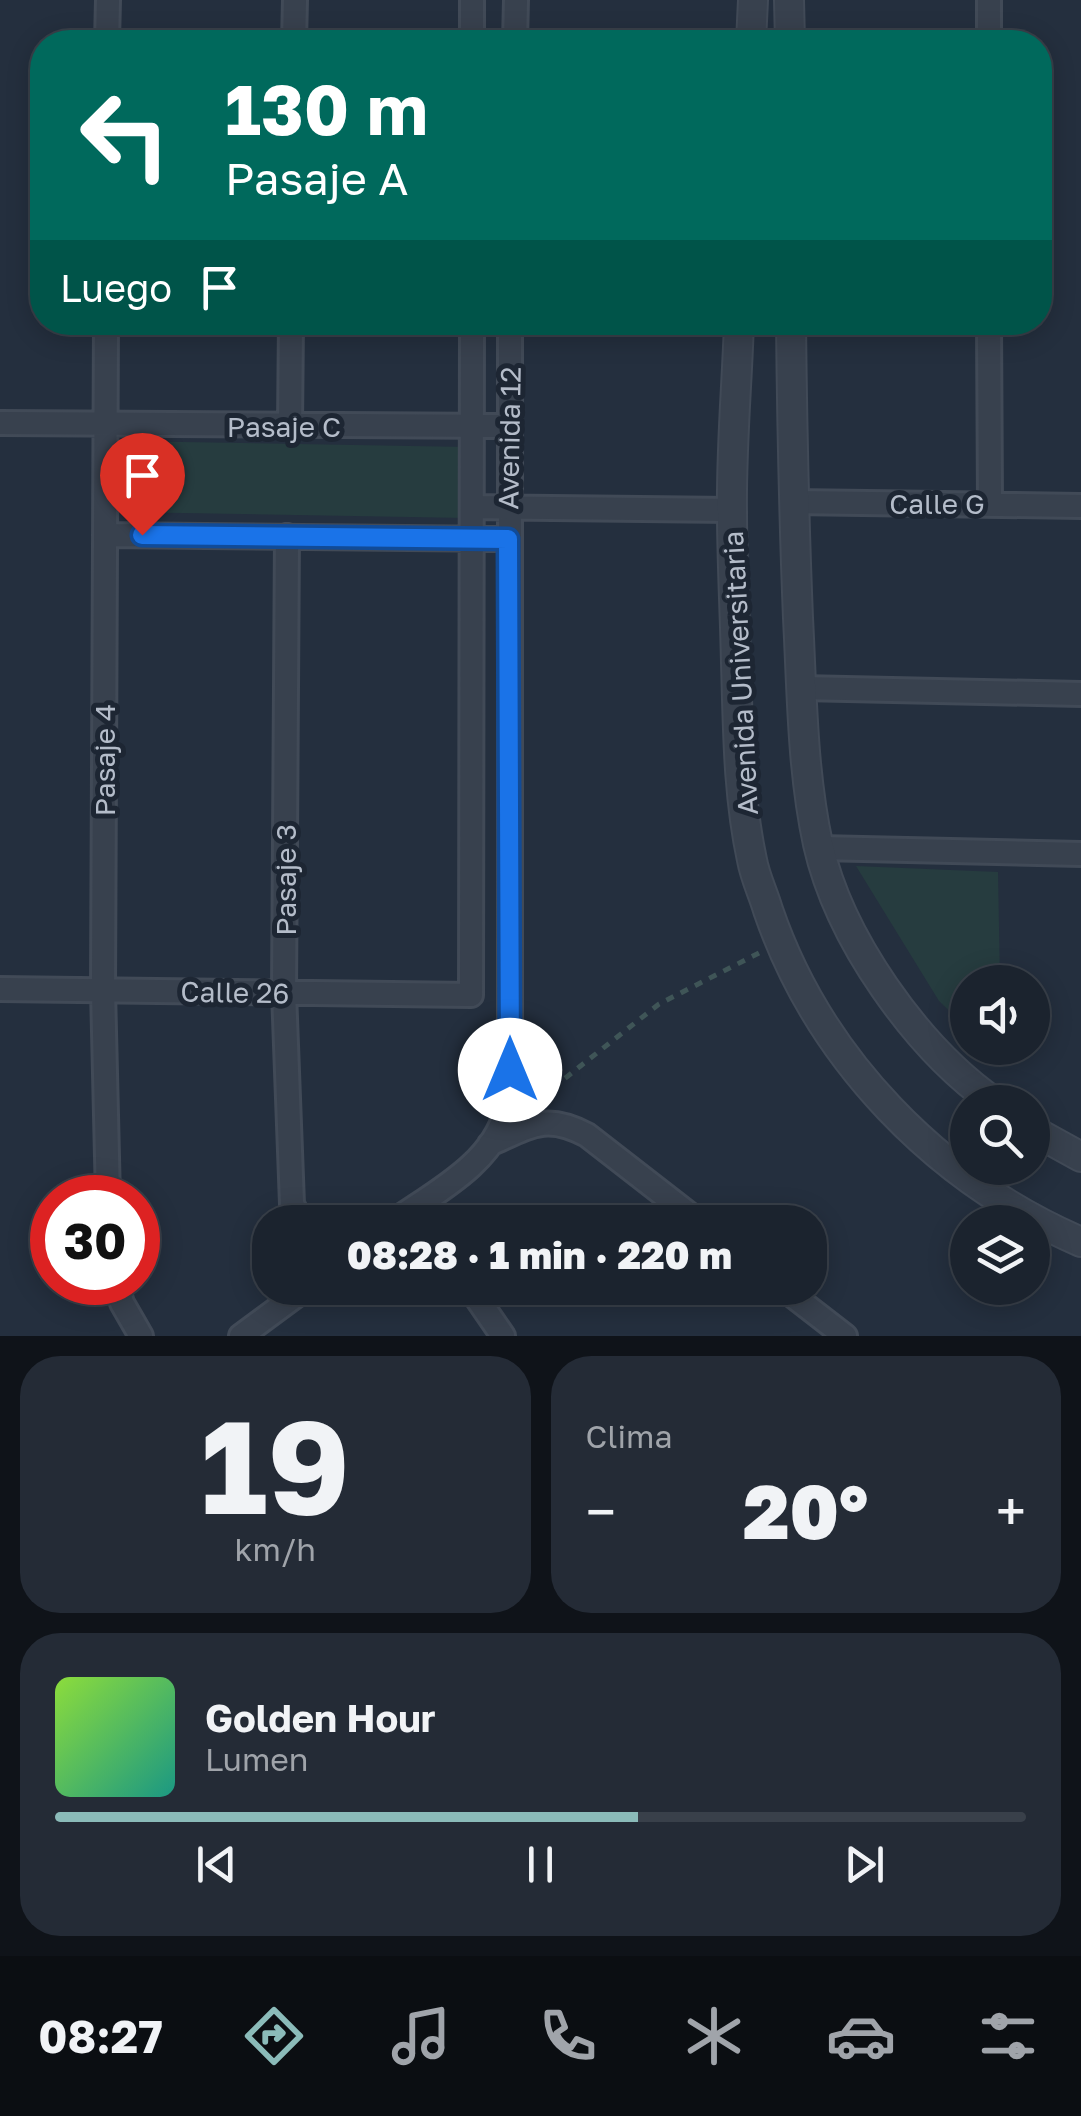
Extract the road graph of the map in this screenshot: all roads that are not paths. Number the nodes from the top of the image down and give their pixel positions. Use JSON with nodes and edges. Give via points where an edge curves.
{"nodes":[{"id":1,"x":108,"y":0,"type":"edge"},
{"id":2,"x":295,"y":0,"type":"edge"},
{"id":3,"x":472,"y":0,"type":"edge"},
{"id":4,"x":516,"y":0,"type":"edge"},
{"id":5,"x":752,"y":0,"type":"edge"},
{"id":6,"x":789,"y":0,"type":"edge"},
{"id":7,"x":989,"y":0,"type":"edge"},
{"id":8,"x":108,"y":30,"type":"edge"},
{"id":9,"x":294,"y":30,"type":"edge"},
{"id":10,"x":472,"y":30,"type":"edge"},
{"id":11,"x":515,"y":30,"type":"edge"},
{"id":12,"x":751,"y":30,"type":"edge"},
{"id":13,"x":790,"y":30,"type":"edge"},
{"id":14,"x":989,"y":30,"type":"edge"},
{"id":15,"x":106,"y":335,"type":"edge"},
{"id":16,"x":291,"y":335,"type":"edge"},
{"id":17,"x":472,"y":335,"type":"edge"},
{"id":18,"x":510,"y":335,"type":"edge"},
{"id":19,"x":739,"y":335,"type":"edge"},
{"id":20,"x":792,"y":335,"type":"edge"},
{"id":21,"x":989,"y":335,"type":"edge"},
{"id":22,"x":0,"y":423,"type":"edge"},
{"id":23,"x":106,"y":425,"type":"junction"},
{"id":24,"x":290,"y":426,"type":"junction"},
{"id":25,"x":472,"y":426,"type":"junction"},
{"id":26,"x":508,"y":426,"type":"junction"},
{"id":27,"x":793,"y":502,"type":"junction"},
{"id":28,"x":990,"y":504,"type":"junction"},
{"id":29,"x":1081,"y":506,"type":"edge"},
{"id":30,"x":472,"y":507,"type":"junction"},
{"id":31,"x":508,"y":508,"type":"junction"},
{"id":32,"x":732,"y":510,"type":"junction"},
{"id":33,"x":105,"y":535,"type":"junction"},
{"id":34,"x":288,"y":536,"type":"junction"},
{"id":35,"x":472,"y":539,"type":"junction"},
{"id":36,"x":508,"y":539,"type":"junction"},
{"id":37,"x":801,"y":688,"type":"junction"},
{"id":38,"x":1081,"y":694,"type":"edge"},
{"id":39,"x":819,"y":848,"type":"junction"},
{"id":40,"x":1081,"y":854,"type":"edge"},
{"id":41,"x":0,"y":989,"type":"edge"},
{"id":42,"x":103,"y":990,"type":"junction"},
{"id":43,"x":284,"y":992,"type":"junction"},
{"id":44,"x":471,"y":995,"type":"joint"},
{"id":45,"x":975,"y":1085,"type":"edge"},
{"id":46,"x":1050,"y":1140,"type":"edge"},
{"id":47,"x":490,"y":1144,"type":"junction"},
{"id":48,"x":1081,"y":1156,"type":"edge"},
{"id":49,"x":107,"y":1175,"type":"edge"},
{"id":50,"x":292,"y":1205,"type":"edge"},
{"id":51,"x":430,"y":1205,"type":"edge"},
{"id":52,"x":677,"y":1205,"type":"edge"},
{"id":53,"x":1081,"y":1242,"type":"edge"},
{"id":54,"x":124,"y":1305,"type":"edge"},
{"id":55,"x":283,"y":1305,"type":"edge"},
{"id":56,"x":482,"y":1305,"type":"edge"},
{"id":57,"x":804,"y":1305,"type":"edge"},
{"id":58,"x":142,"y":1336,"type":"edge"},
{"id":59,"x":241,"y":1336,"type":"edge"},
{"id":60,"x":504,"y":1336,"type":"edge"},
{"id":61,"x":845,"y":1336,"type":"edge"}],
"edges":[{"from":1,"to":8,"type":"street"},
{"from":2,"to":9,"type":"street"},
{"from":3,"to":10,"type":"street"},
{"from":4,"to":11,"type":"street"},
{"from":5,"to":12,"type":"street"},
{"from":6,"to":13,"type":"street"},
{"from":7,"to":14,"type":"street"},
{"from":15,"to":23,"type":"street","name":"Pasaje 4"},
{"from":16,"to":24,"type":"street"},
{"from":17,"to":25,"type":"street","name":"Avenida 12"},
{"from":18,"to":26,"type":"street","name":"Avenida 12"},
{"from":19,"to":32,"type":"street","name":"Avenida Universitaria"},
{"from":20,"to":27,"type":"street"},
{"from":21,"to":28,"type":"street"},
{"from":22,"to":23,"type":"street","name":"Pasaje C"},
{"from":23,"to":24,"type":"street","name":"Pasaje C"},
{"from":23,"to":33,"type":"street","name":"Pasaje 4"},
{"from":24,"to":25,"type":"street","name":"Pasaje C"},
{"from":25,"to":26,"type":"street","name":"Pasaje C"},
{"from":25,"to":30,"type":"street","name":"Avenida 12"},
{"from":26,"to":31,"type":"street","name":"Avenida 12"},
{"from":27,"to":28,"type":"street","name":"Calle G"},
{"from":27,"to":37,"type":"street"},
{"from":28,"to":29,"type":"street","name":"Calle G"},
{"from":30,"to":31,"type":"street"},
{"from":30,"to":35,"type":"street","name":"Avenida 12"},
{"from":31,"to":32,"type":"street"},
{"from":31,"to":36,"type":"street","name":"Avenida 12"},
{"from":32,"to":53,"type":"street","name":"Avenida Universitaria","via":[[739,772],[752,862],[780,942],[814,1009],[858,1073],[914,1134],[980,1188]]},
{"from":33,"to":34,"type":"street"},
{"from":33,"to":42,"type":"street","name":"Pasaje 4"},
{"from":34,"to":35,"type":"street"},
{"from":34,"to":43,"type":"street","name":"Pasaje 3"},
{"from":35,"to":36,"type":"street"},
{"from":35,"to":44,"type":"street","name":"Avenida 12"},
{"from":36,"to":47,"type":"street","name":"Avenida 12","via":[[510,1070],[505,1113]]},
{"from":37,"to":38,"type":"street"},
{"from":37,"to":39,"type":"street"},
{"from":39,"to":40,"type":"street"},
{"from":39,"to":45,"type":"street","via":[[848,924],[883,986],[928,1044]]},
{"from":41,"to":42,"type":"street","name":"Calle 26"},
{"from":42,"to":43,"type":"street","name":"Calle 26"},
{"from":42,"to":49,"type":"street","name":"Pasaje 4"},
{"from":43,"to":44,"type":"street","name":"Calle 26"},
{"from":43,"to":50,"type":"street","name":"Pasaje 3"},
{"from":46,"to":48,"type":"street"},
{"from":47,"to":51,"type":"street","name":"Avenida 12"},
{"from":47,"to":52,"type":"street","via":[[547,1120],[568,1124]]},
{"from":54,"to":58,"type":"street"},
{"from":55,"to":59,"type":"street"},
{"from":56,"to":60,"type":"street"},
{"from":57,"to":61,"type":"street"}]}
